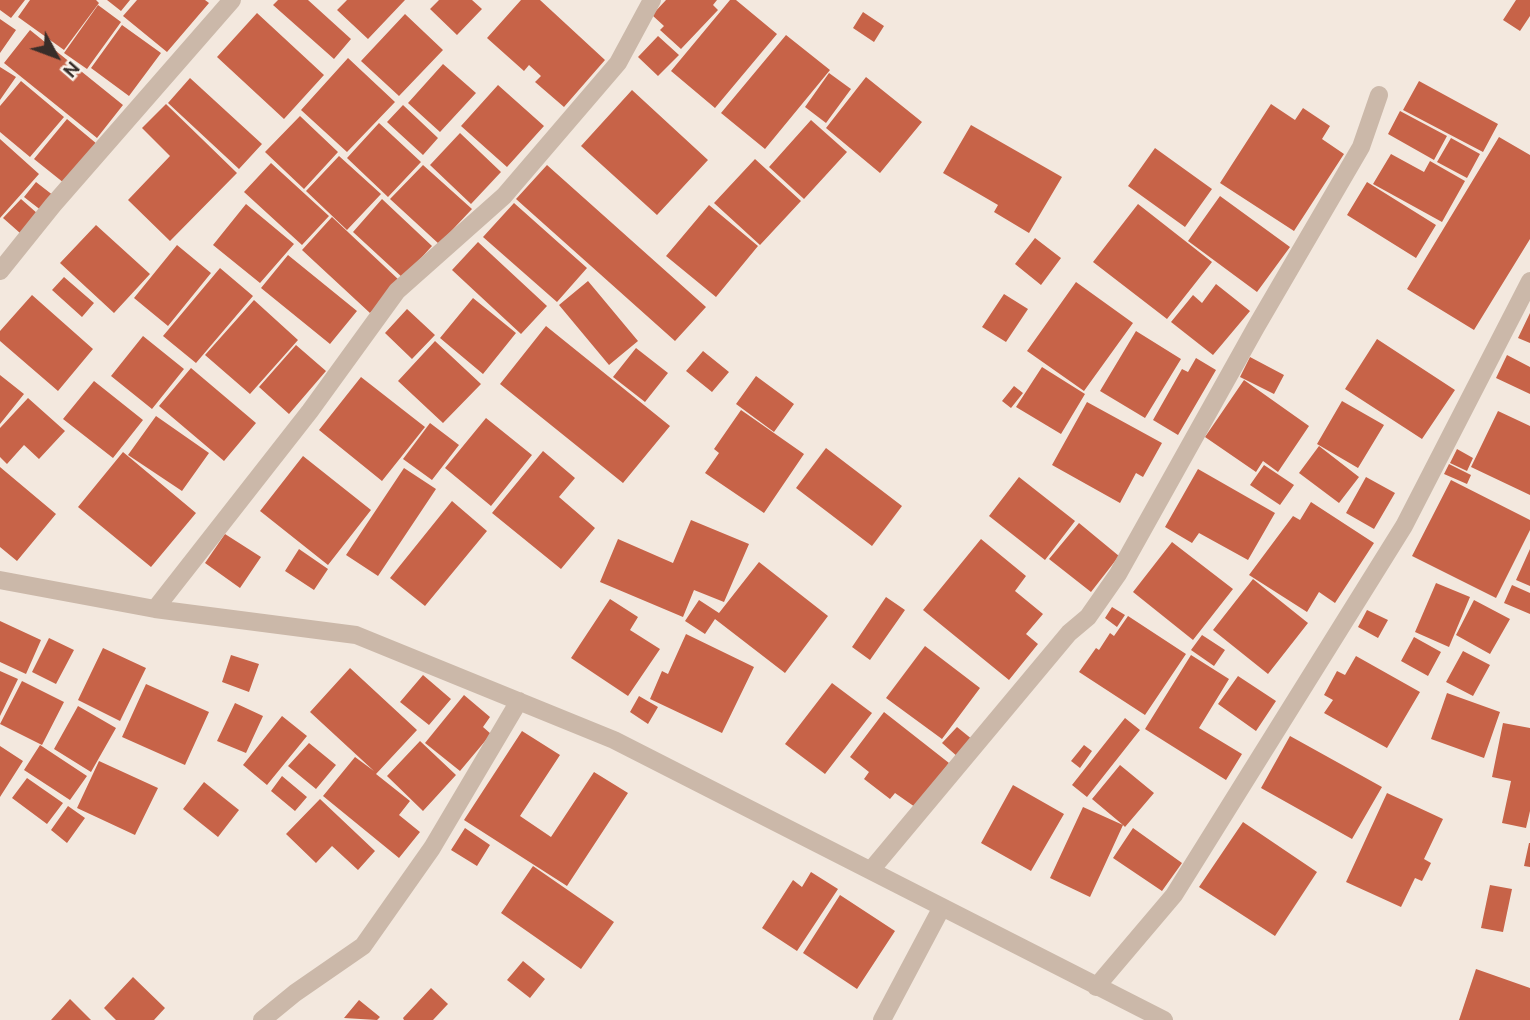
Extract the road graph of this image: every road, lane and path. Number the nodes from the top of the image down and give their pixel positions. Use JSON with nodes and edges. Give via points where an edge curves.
{"nodes":[{"id":1,"x":232,"y":0,"type":"edge"},
{"id":2,"x":652,"y":0,"type":"edge"},
{"id":3,"x":1379,"y":95,"type":"dead end"},
{"id":4,"x":0,"y":271,"type":"edge"},
{"id":5,"x":1530,"y":281,"type":"edge"},
{"id":6,"x":0,"y":580,"type":"edge"},
{"id":7,"x":155,"y":609,"type":"junction"},
{"id":8,"x":519,"y":701,"type":"junction"},
{"id":9,"x":871,"y":870,"type":"junction"},
{"id":10,"x":942,"y":907,"type":"junction"},
{"id":11,"x":1096,"y":986,"type":"junction"},
{"id":12,"x":262,"y":1020,"type":"edge"},
{"id":13,"x":882,"y":1020,"type":"edge"},
{"id":14,"x":1164,"y":1020,"type":"edge"}],
"edges":[{"from":1,"to":4,"type":"street"},
{"from":2,"to":7,"type":"street","via":[[618,63],[504,196],[397,290],[310,411]]},
{"from":3,"to":9,"type":"street","via":[[1361,147],[1118,574],[1088,617]]},
{"from":5,"to":11,"type":"street","via":[[1404,526],[1174,895]]},
{"from":6,"to":7,"type":"street"},
{"from":7,"to":8,"type":"street","via":[[356,635]]},
{"from":8,"to":9,"type":"street","via":[[614,740]]},
{"from":8,"to":12,"type":"street","via":[[432,848],[363,946]]},
{"from":9,"to":10,"type":"street"},
{"from":10,"to":11,"type":"street"},
{"from":10,"to":13,"type":"street"},
{"from":11,"to":14,"type":"street"}]}
